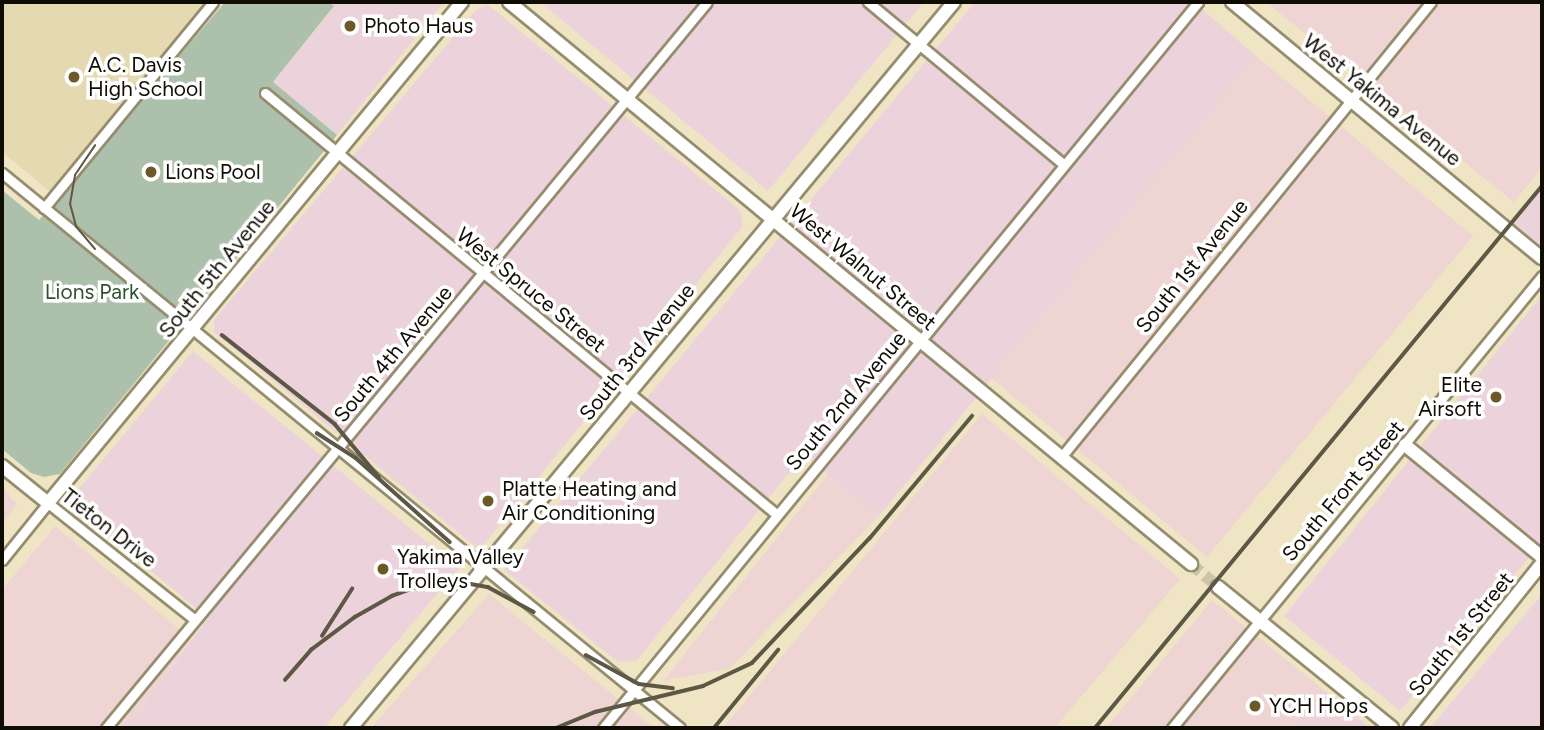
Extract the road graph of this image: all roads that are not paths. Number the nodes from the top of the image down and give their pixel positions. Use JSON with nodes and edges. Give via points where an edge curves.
{"nodes":[{"id":1,"x":214,"y":2,"type":"edge"},
{"id":2,"x":462,"y":2,"type":"edge"},
{"id":3,"x":509,"y":2,"type":"edge"},
{"id":4,"x":707,"y":2,"type":"edge"},
{"id":5,"x":868,"y":2,"type":"edge"},
{"id":6,"x":954,"y":2,"type":"edge"},
{"id":7,"x":1198,"y":2,"type":"edge"},
{"id":8,"x":1233,"y":2,"type":"edge"},
{"id":9,"x":1431,"y":2,"type":"edge"},
{"id":10,"x":919,"y":45,"type":"junction"},
{"id":11,"x":265,"y":93,"type":"dead end"},
{"id":12,"x":1350,"y":99,"type":"junction"},
{"id":13,"x":627,"y":100,"type":"junction"},
{"id":14,"x":337,"y":152,"type":"junction"},
{"id":15,"x":1064,"y":165,"type":"junction"},
{"id":16,"x":2,"y":173,"type":"edge"},
{"id":17,"x":44,"y":208,"type":"junction"},
{"id":18,"x":774,"y":217,"type":"junction"},
{"id":19,"x":1542,"y":258,"type":"edge"},
{"id":20,"x":483,"y":274,"type":"junction"},
{"id":21,"x":1542,"y":276,"type":"edge"},
{"id":22,"x":192,"y":330,"type":"junction"},
{"id":23,"x":919,"y":341,"type":"junction"},
{"id":24,"x":629,"y":393,"type":"junction"},
{"id":25,"x":1405,"y":445,"type":"junction"},
{"id":26,"x":338,"y":450,"type":"junction"},
{"id":27,"x":1062,"y":456,"type":"junction"},
{"id":28,"x":2,"y":466,"type":"edge"},
{"id":29,"x":48,"y":503,"type":"junction"},
{"id":30,"x":775,"y":513,"type":"junction"},
{"id":31,"x":1542,"y":557,"type":"edge"},
{"id":32,"x":2,"y":560,"type":"edge"},
{"id":33,"x":1191,"y":564,"type":"tunnel mouth"},
{"id":34,"x":1542,"y":564,"type":"edge"},
{"id":35,"x":483,"y":570,"type":"junction"},
{"id":36,"x":1218,"y":587,"type":"tunnel mouth"},
{"id":37,"x":194,"y":619,"type":"junction"},
{"id":38,"x":1259,"y":620,"type":"junction"},
{"id":39,"x":633,"y":692,"type":"junction"},
{"id":40,"x":106,"y":728,"type":"edge"},
{"id":41,"x":351,"y":728,"type":"edge"},
{"id":42,"x":603,"y":728,"type":"edge"},
{"id":43,"x":680,"y":728,"type":"edge"},
{"id":44,"x":1172,"y":728,"type":"edge"},
{"id":45,"x":1392,"y":728,"type":"edge"},
{"id":46,"x":1410,"y":728,"type":"edge"}],
"edges":[{"from":1,"to":17,"type":"street"},
{"from":2,"to":14,"type":"street","name":"South 5th Avenue"},
{"from":3,"to":13,"type":"street","name":"West Walnut Street"},
{"from":4,"to":13,"type":"street","name":"South 4th Avenue"},
{"from":5,"to":10,"type":"street"},
{"from":6,"to":10,"type":"street","name":"South 3rd Avenue"},
{"from":7,"to":15,"type":"street","name":"South 2nd Avenue"},
{"from":8,"to":12,"type":"street","name":"West Yakima Avenue"},
{"from":9,"to":12,"type":"street","name":"South 1st Avenue"},
{"from":10,"to":15,"type":"street"},
{"from":10,"to":18,"type":"street","name":"South 3rd Avenue"},
{"from":11,"to":14,"type":"street","name":"West Spruce Street"},
{"from":12,"to":19,"type":"street","name":"West Yakima Avenue"},
{"from":12,"to":27,"type":"street","name":"South 1st Avenue"},
{"from":13,"to":18,"type":"street","name":"West Walnut Street"},
{"from":13,"to":20,"type":"street","name":"South 4th Avenue"},
{"from":14,"to":20,"type":"street","name":"West Spruce Street"},
{"from":14,"to":22,"type":"street","name":"South 5th Avenue"},
{"from":15,"to":23,"type":"street","name":"South 2nd Avenue"},
{"from":16,"to":17,"type":"street"},
{"from":17,"to":22,"type":"street"},
{"from":18,"to":23,"type":"street","name":"West Walnut Street"},
{"from":18,"to":24,"type":"street","name":"South 3rd Avenue"},
{"from":20,"to":24,"type":"street","name":"West Spruce Street"},
{"from":20,"to":26,"type":"street","name":"South 4th Avenue"},
{"from":21,"to":25,"type":"street","name":"South Front Street"},
{"from":22,"to":26,"type":"street"},
{"from":22,"to":29,"type":"street","name":"South 5th Avenue"},
{"from":23,"to":27,"type":"street","name":"West Walnut Street"},
{"from":23,"to":30,"type":"street","name":"South 2nd Avenue"},
{"from":24,"to":30,"type":"street","name":"West Spruce Street"},
{"from":24,"to":35,"type":"street","name":"South 3rd Avenue"},
{"from":25,"to":31,"type":"street"},
{"from":25,"to":38,"type":"street","name":"South Front Street"},
{"from":26,"to":35,"type":"street"},
{"from":26,"to":37,"type":"street","name":"South 4th Avenue"},
{"from":27,"to":33,"type":"street","name":"West Walnut Street"},
{"from":28,"to":29,"type":"street","name":"Tieton Drive"},
{"from":29,"to":32,"type":"street","name":"South 5th Avenue"},
{"from":29,"to":37,"type":"street","name":"Tieton Drive"},
{"from":30,"to":39,"type":"street","name":"South 2nd Avenue"},
{"from":34,"to":46,"type":"street","name":"South 1st Street"},
{"from":35,"to":39,"type":"street"},
{"from":35,"to":41,"type":"street","name":"South 3rd Avenue"},
{"from":36,"to":38,"type":"street"},
{"from":37,"to":40,"type":"street","name":"South 4th Avenue"},
{"from":38,"to":44,"type":"street","name":"South Front Street"},
{"from":38,"to":45,"type":"street"},
{"from":39,"to":42,"type":"street","name":"South 2nd Avenue"},
{"from":39,"to":43,"type":"street"}]}
